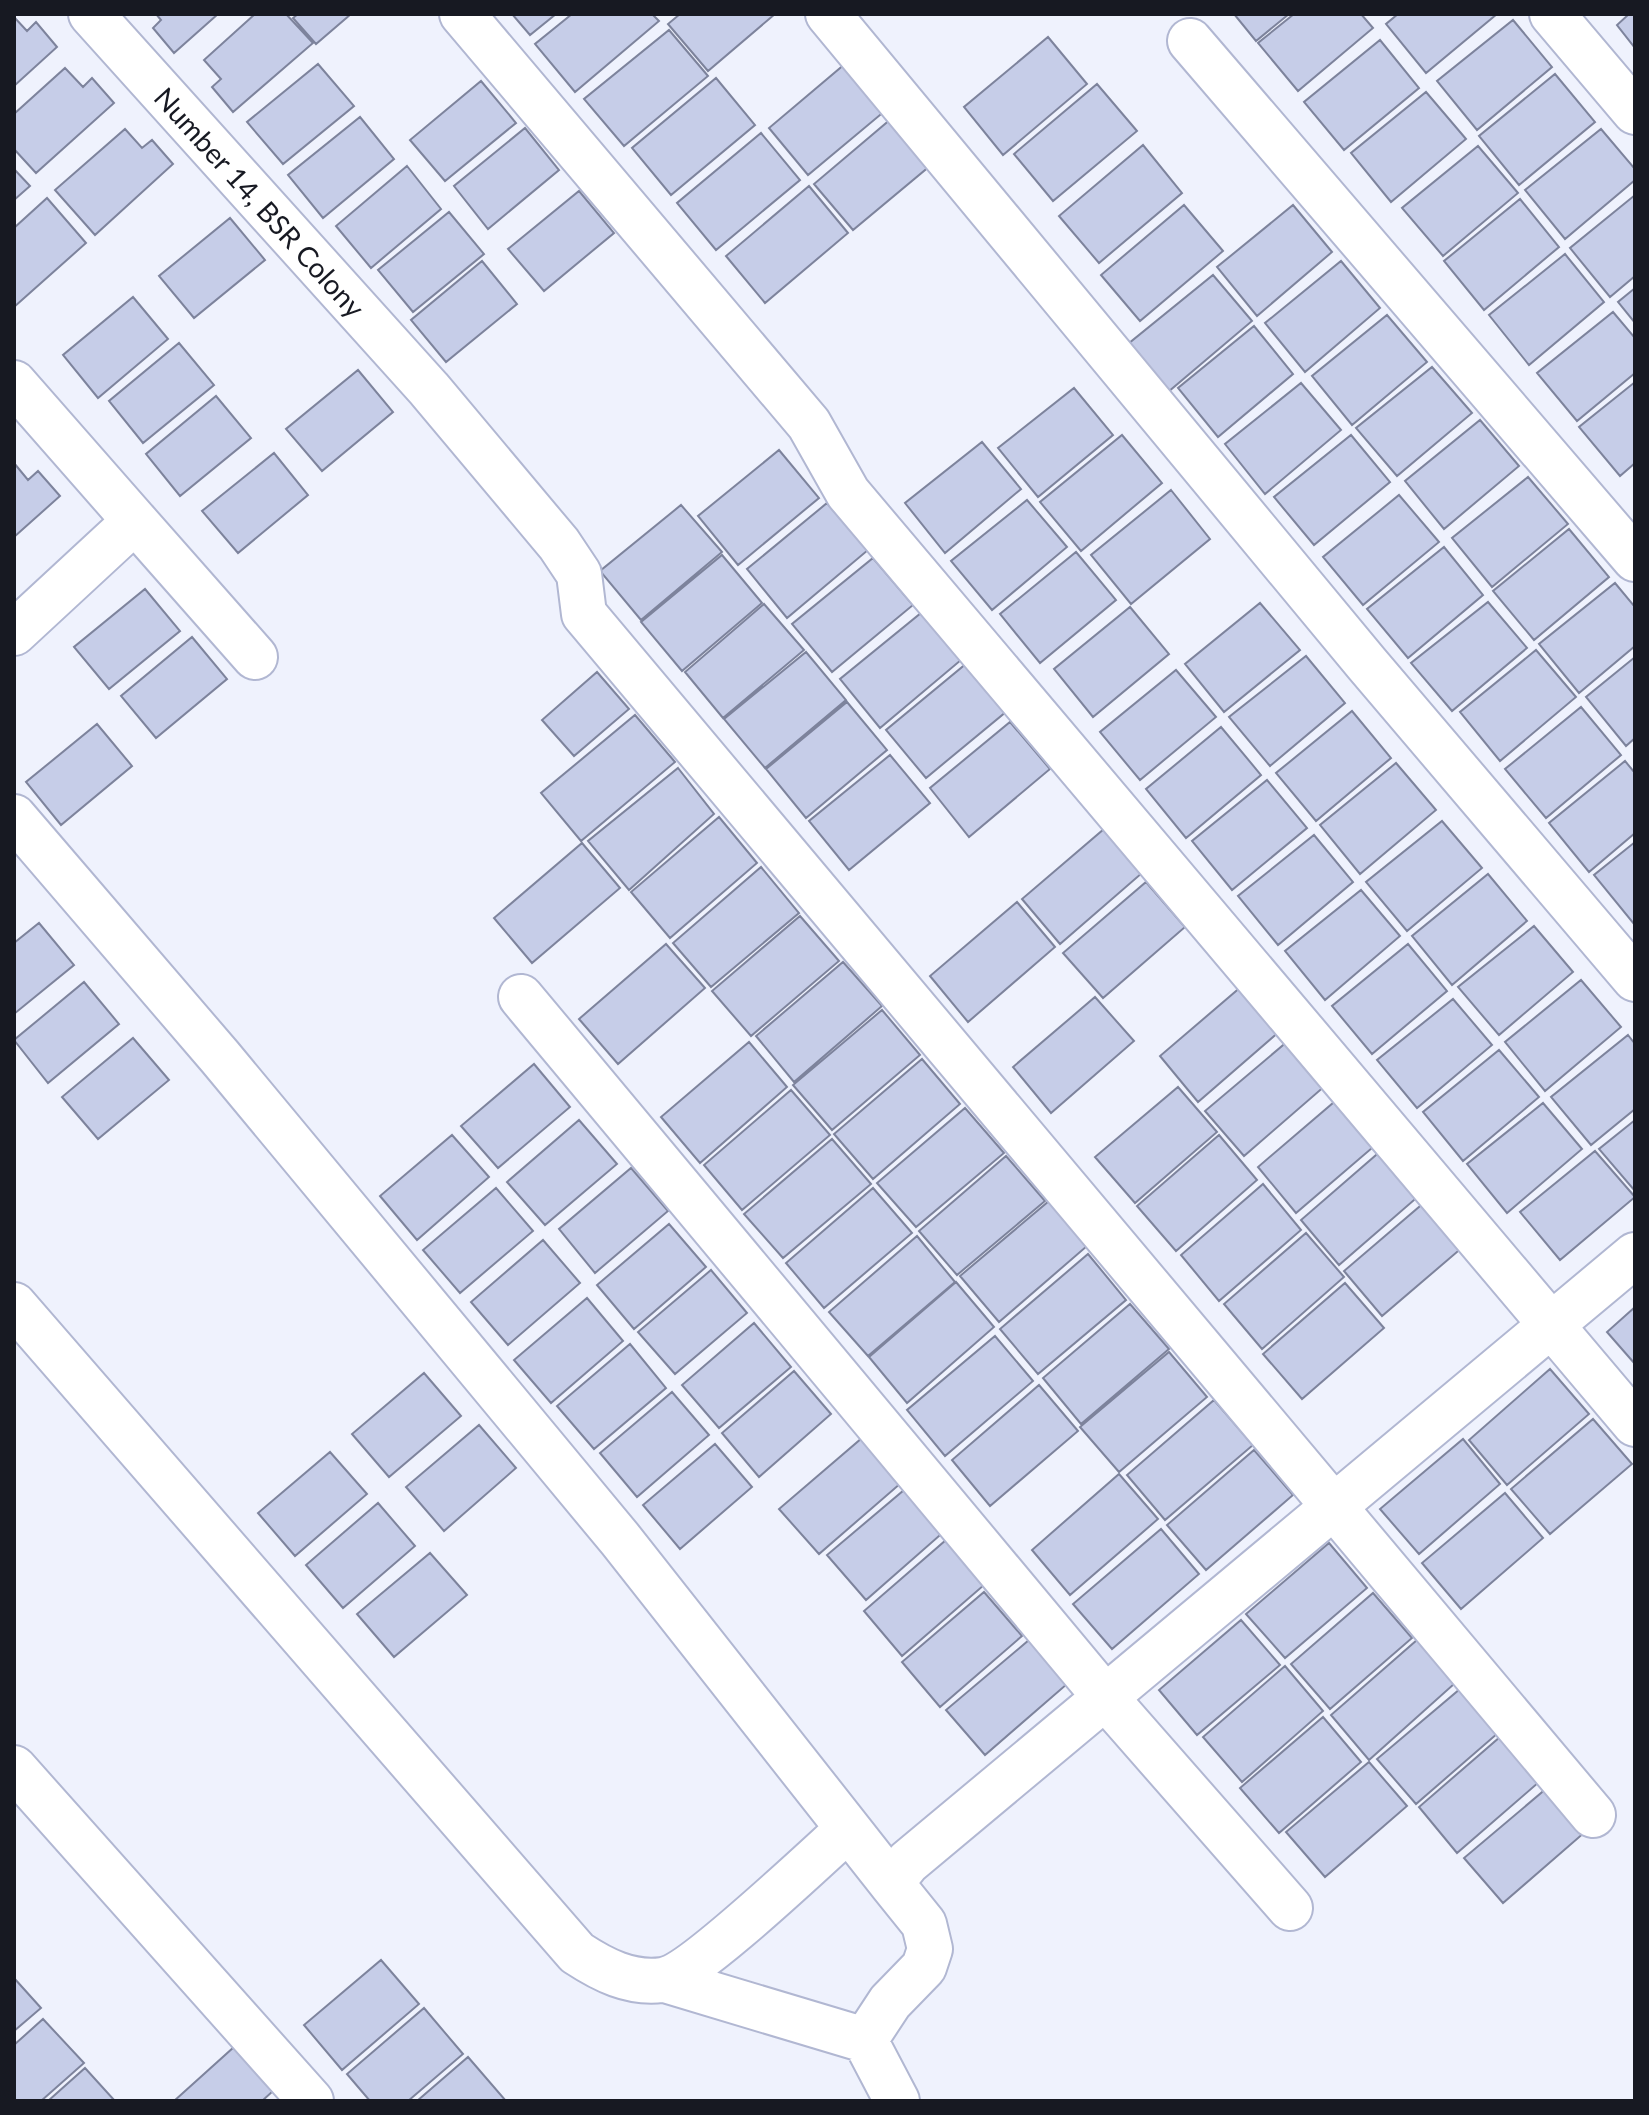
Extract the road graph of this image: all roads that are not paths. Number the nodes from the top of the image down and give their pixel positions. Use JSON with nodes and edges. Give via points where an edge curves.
{"nodes":[{"id":1,"x":91,"y":14,"type":"edge"},
{"id":2,"x":462,"y":14,"type":"edge"},
{"id":3,"x":828,"y":14,"type":"edge"},
{"id":4,"x":1552,"y":14,"type":"edge"},
{"id":5,"x":1190,"y":41,"type":"dead end"},
{"id":6,"x":1635,"y":112,"type":"edge"},
{"id":7,"x":14,"y":383,"type":"edge"},
{"id":8,"x":135,"y":521,"type":"junction"},
{"id":9,"x":1635,"y":559,"type":"edge"},
{"id":10,"x":14,"y":633,"type":"edge"},
{"id":11,"x":255,"y":657,"type":"dead end"},
{"id":12,"x":14,"y":817,"type":"edge"},
{"id":13,"x":1635,"y":979,"type":"edge"},
{"id":14,"x":521,"y":997,"type":"dead end"},
{"id":15,"x":1635,"y":1255,"type":"edge"},
{"id":16,"x":14,"y":1305,"type":"edge"},
{"id":17,"x":1551,"y":1326,"type":"junction"},
{"id":18,"x":1635,"y":1424,"type":"edge"},
{"id":19,"x":1334,"y":1507,"type":"junction"},
{"id":20,"x":1105,"y":1697,"type":"junction"},
{"id":21,"x":14,"y":1768,"type":"edge"},
{"id":22,"x":1593,"y":1815,"type":"dead end"},
{"id":23,"x":847,"y":1830,"type":"junction"},
{"id":24,"x":891,"y":1883,"type":"junction"},
{"id":25,"x":1290,"y":1908,"type":"dead end"},
{"id":26,"x":665,"y":1980,"type":"junction"},
{"id":27,"x":865,"y":2040,"type":"junction"},
{"id":28,"x":311,"y":2101,"type":"edge"},
{"id":29,"x":897,"y":2101,"type":"edge"}],
"edges":[{"from":1,"to":19,"type":"street","name":"Number 14, BSR Colony","via":[[429,389],[559,544],[579,574],[584,614]]},
{"from":2,"to":17,"type":"street","via":[[809,424],[848,493]]},
{"from":3,"to":13,"type":"street"},
{"from":4,"to":6,"type":"street"},
{"from":5,"to":9,"type":"street"},
{"from":7,"to":8,"type":"street"},
{"from":8,"to":10,"type":"street"},
{"from":8,"to":11,"type":"street"},
{"from":12,"to":23,"type":"street","via":[[620,1539]]},
{"from":14,"to":20,"type":"street"},
{"from":15,"to":17,"type":"street"},
{"from":16,"to":26,"type":"street","via":[[577,1953],[605,1971],[634,1980]]},
{"from":17,"to":18,"type":"street"},
{"from":17,"to":19,"type":"street"},
{"from":19,"to":20,"type":"street"},
{"from":19,"to":22,"type":"street","name":"Number 14, BSR Colony"},
{"from":20,"to":24,"type":"street","via":[[908,1862]]},
{"from":20,"to":25,"type":"street"},
{"from":21,"to":28,"type":"street"},
{"from":23,"to":24,"type":"street"},
{"from":23,"to":26,"type":"street","via":[[700,1959]]},
{"from":24,"to":27,"type":"street","via":[[924,1924],[930,1949],[924,1967],[890,2002]]},
{"from":26,"to":27,"type":"street"},
{"from":27,"to":29,"type":"street"}]}
